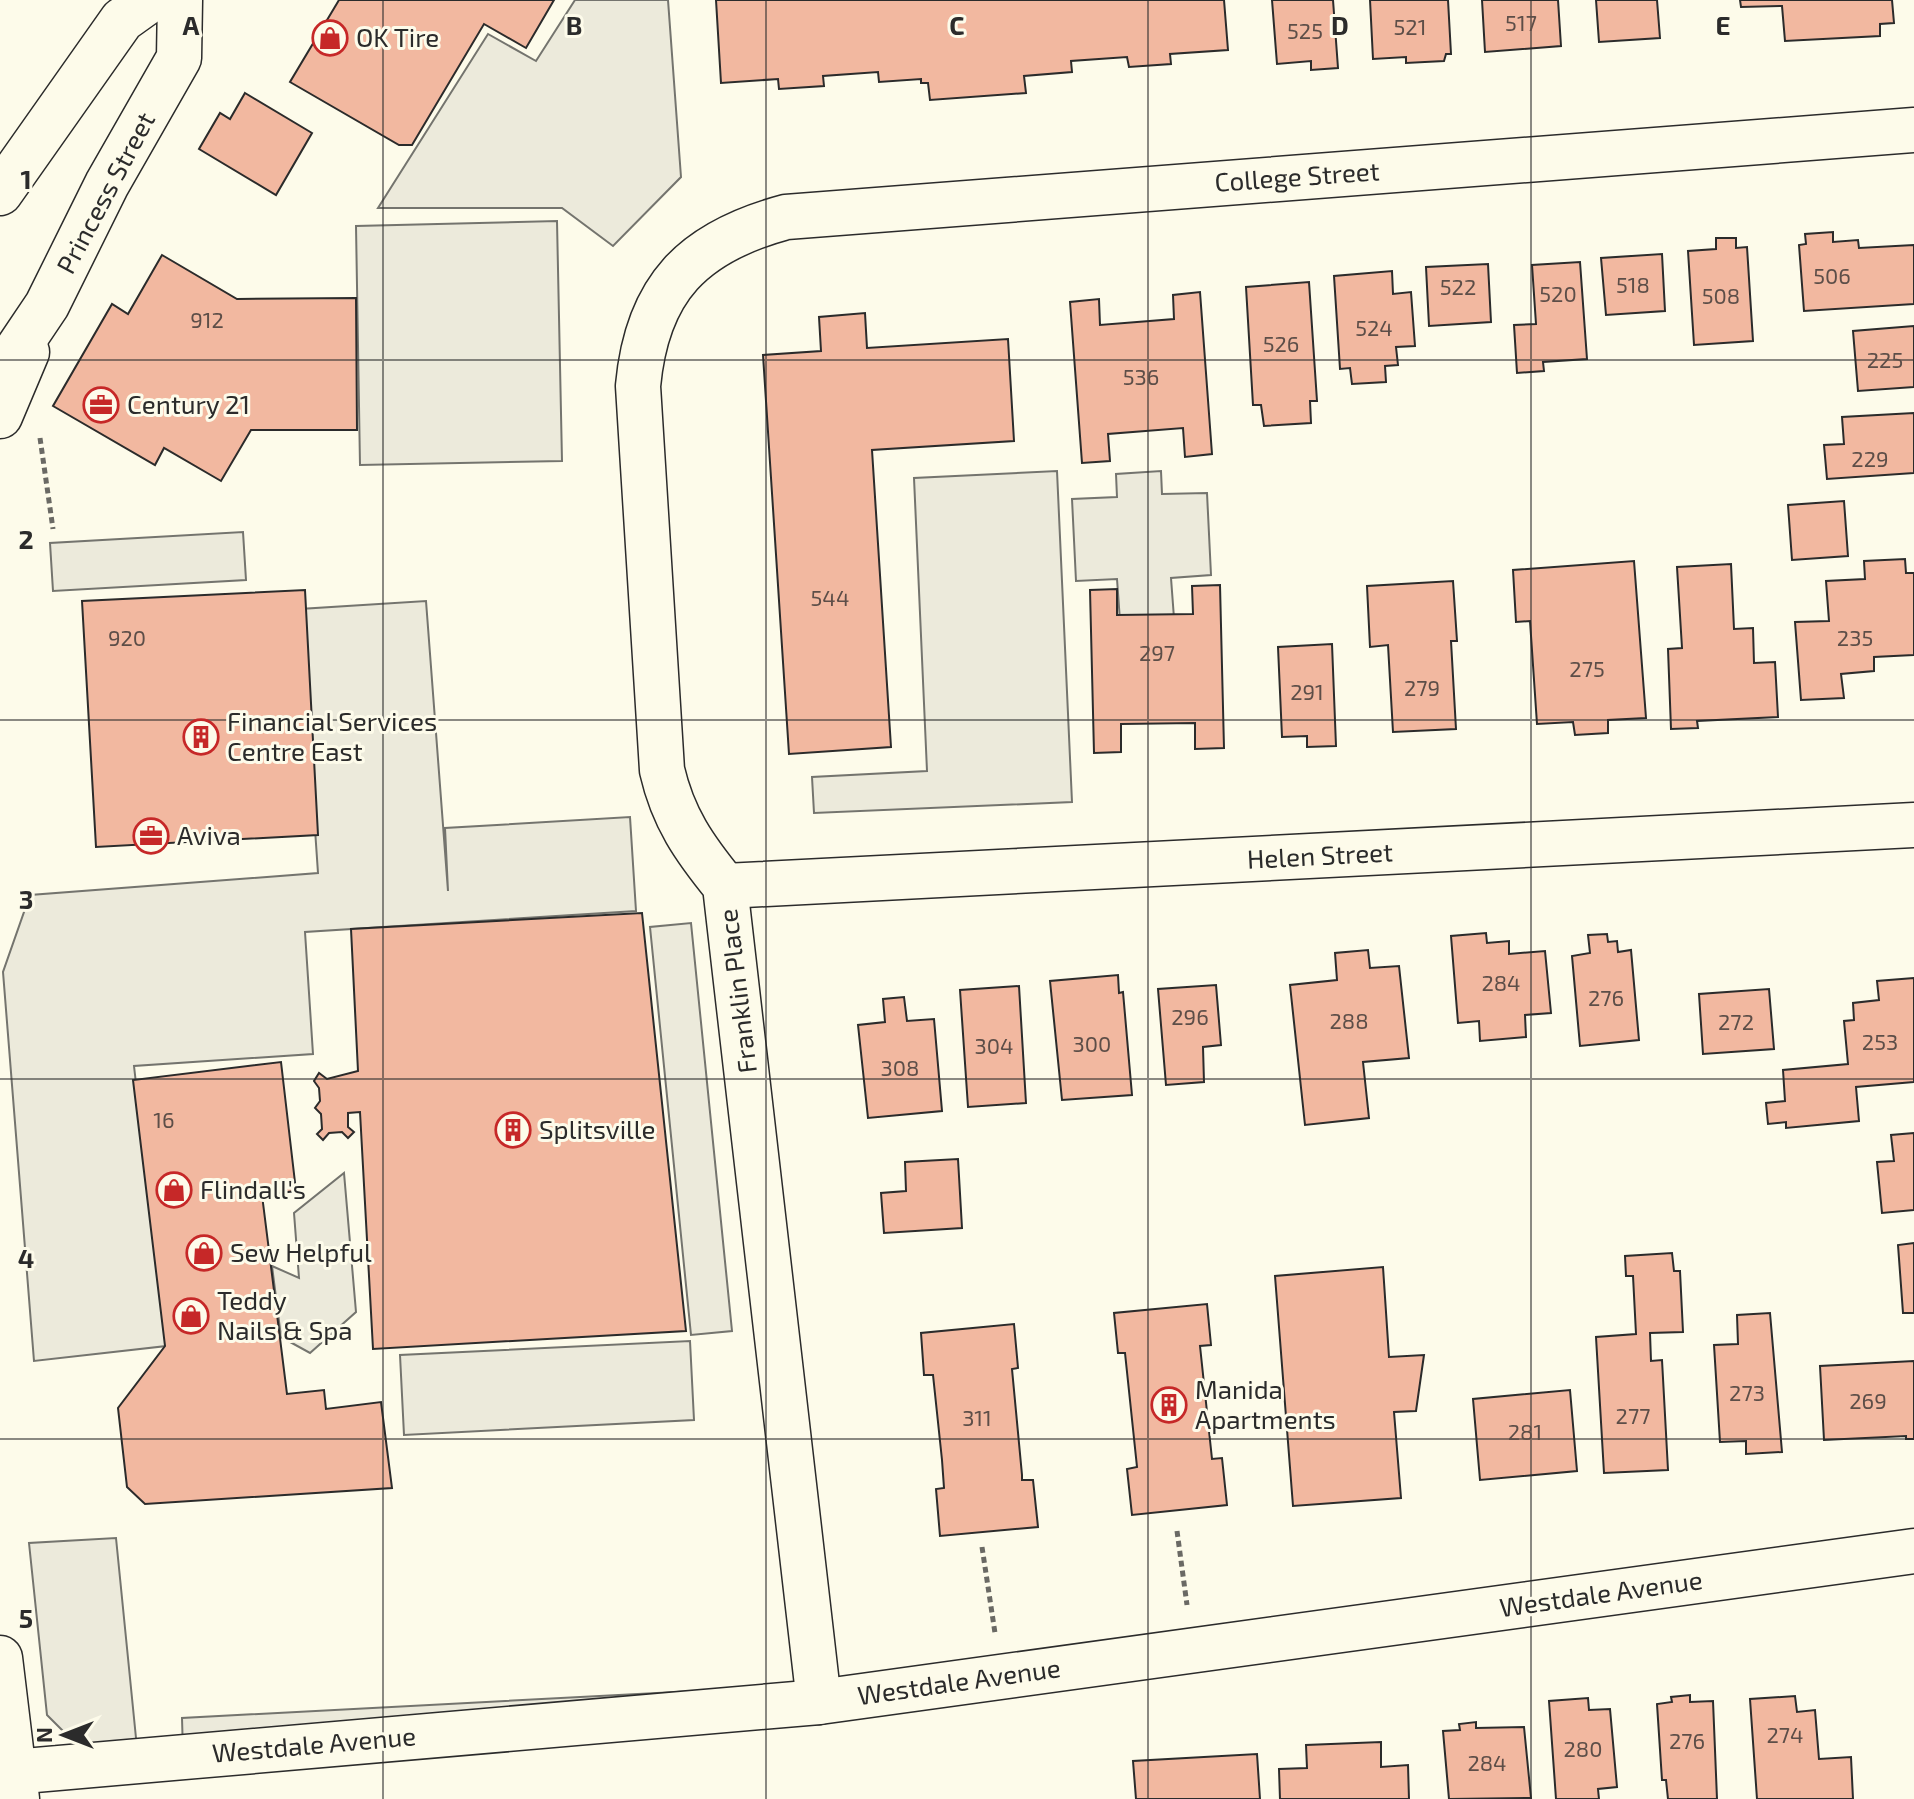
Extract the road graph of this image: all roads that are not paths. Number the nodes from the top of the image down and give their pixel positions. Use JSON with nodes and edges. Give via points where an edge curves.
{"nodes":[{"id":1,"x":150,"y":0,"type":"edge"},
{"id":2,"x":180,"y":0,"type":"edge"},
{"id":3,"x":1914,"y":130,"type":"edge"},
{"id":4,"x":0,"y":193,"type":"edge"},
{"id":5,"x":691,"y":262,"type":"joint"},
{"id":6,"x":47,"y":305,"type":"junction"},
{"id":7,"x":0,"y":375,"type":"edge"},
{"id":8,"x":18,"y":420,"type":"edge"},
{"id":9,"x":1914,"y":825,"type":"edge"},
{"id":10,"x":725,"y":886,"type":"junction"},
{"id":11,"x":1914,"y":1551,"type":"edge"},
{"id":12,"x":0,"y":1658,"type":"edge"},
{"id":13,"x":819,"y":1702,"type":"junction"},
{"id":14,"x":10,"y":1781,"type":"edge"}],
"edges":[{"from":1,"to":4,"type":"street","via":[[122,20]]},
{"from":2,"to":6,"type":"street","name":"Princess Street","via":[[179,58],[107,184]]},
{"from":3,"to":5,"type":"street","name":"College Street","via":[[786,217],[750,227]]},
{"from":5,"to":10,"type":"street","name":"Franklin Place","via":[[652,317],[641,351],[638,386],[662,770],[683,832]]},
{"from":6,"to":7,"type":"street","name":"Princess Street"},
{"from":6,"to":8,"type":"street"},
{"from":9,"to":10,"type":"street","name":"Helen Street"},
{"from":10,"to":13,"type":"street","name":"Franklin Place"},
{"from":11,"to":13,"type":"street","name":"Westdale Avenue"},
{"from":12,"to":14,"type":"street"},
{"from":13,"to":14,"type":"street","name":"Westdale Avenue"}]}
